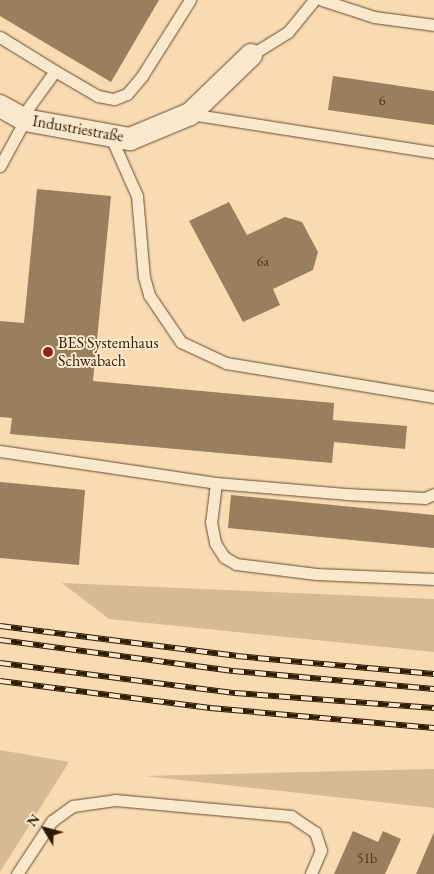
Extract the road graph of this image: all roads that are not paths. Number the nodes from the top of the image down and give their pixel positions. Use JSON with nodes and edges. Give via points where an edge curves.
{"nodes":[{"id":1,"x":190,"y":0,"type":"edge"},
{"id":2,"x":314,"y":0,"type":"edge"},
{"id":3,"x":322,"y":0,"type":"edge"},
{"id":4,"x":434,"y":25,"type":"edge"},
{"id":5,"x":0,"y":37,"type":"edge"},
{"id":6,"x":251,"y":55,"type":"joint"},
{"id":7,"x":55,"y":71,"type":"junction"},
{"id":8,"x":0,"y":106,"type":"edge"},
{"id":9,"x":190,"y":114,"type":"junction"},
{"id":10,"x":23,"y":119,"type":"junction"},
{"id":11,"x":110,"y":135,"type":"junction"},
{"id":12,"x":434,"y":152,"type":"edge"},
{"id":13,"x":0,"y":166,"type":"edge"},
{"id":14,"x":434,"y":397,"type":"edge"},
{"id":15,"x":0,"y":451,"type":"edge"},
{"id":16,"x":216,"y":483,"type":"junction"},
{"id":17,"x":434,"y":494,"type":"edge"},
{"id":18,"x":434,"y":579,"type":"edge"},
{"id":19,"x":17,"y":874,"type":"edge"},
{"id":20,"x":311,"y":874,"type":"edge"}],
"edges":[{"from":1,"to":7,"type":"lane","via":[[127,94],[114,99],[98,96]]},
{"from":2,"to":6,"type":"lane","via":[[288,32]]},
{"from":3,"to":4,"type":"lane","via":[[374,17]]},
{"from":5,"to":7,"type":"lane"},
{"from":6,"to":9,"type":"street","name":"Industriestraße"},
{"from":7,"to":10,"type":"lane"},
{"from":8,"to":10,"type":"street","name":"Industriestraße"},
{"from":9,"to":11,"type":"street","name":"Industriestraße","via":[[130,139]]},
{"from":9,"to":12,"type":"lane"},
{"from":10,"to":11,"type":"street","name":"Industriestraße"},
{"from":10,"to":13,"type":"lane"},
{"from":11,"to":14,"type":"lane","via":[[137,196],[144,277],[149,294],[181,342],[226,363]]},
{"from":15,"to":16,"type":"lane"},
{"from":16,"to":17,"type":"lane","via":[[424,498]]},
{"from":16,"to":18,"type":"lane","via":[[211,522],[214,543],[224,557],[236,564],[316,574]]},
{"from":19,"to":20,"type":"lane","via":[[52,821],[73,806],[115,800],[291,816],[315,832],[321,850]]}]}
